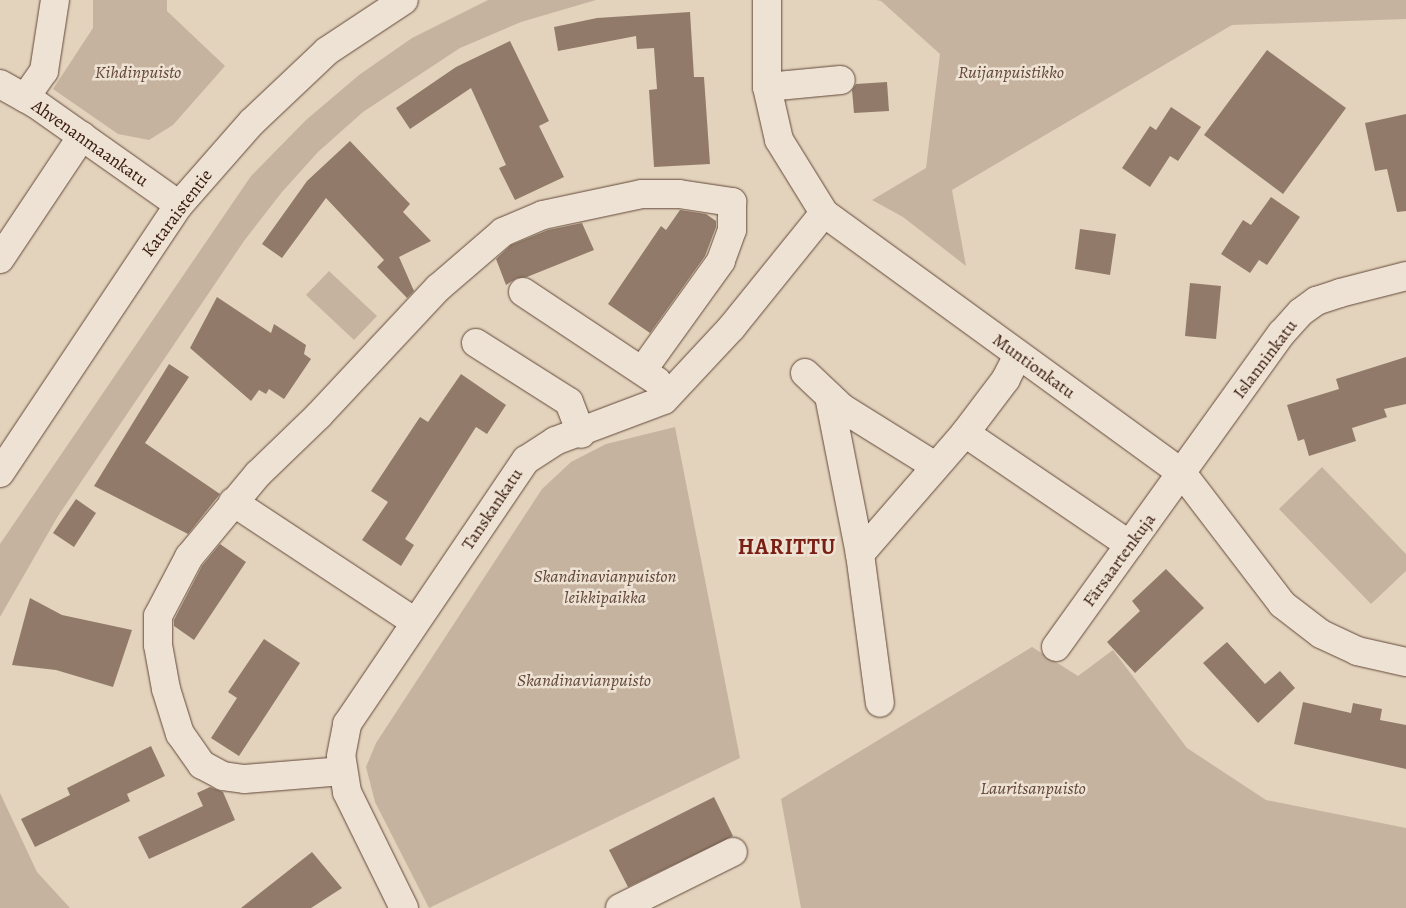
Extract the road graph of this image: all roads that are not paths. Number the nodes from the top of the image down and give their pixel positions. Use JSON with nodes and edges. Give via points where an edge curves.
{"nodes":[{"id":1,"x":55,"y":0,"type":"edge"},
{"id":2,"x":404,"y":0,"type":"edge"},
{"id":3,"x":767,"y":0,"type":"edge"},
{"id":4,"x":841,"y":80,"type":"dead end"},
{"id":5,"x":0,"y":84,"type":"edge"},
{"id":6,"x":767,"y":87,"type":"junction"},
{"id":7,"x":25,"y":98,"type":"junction"},
{"id":8,"x":82,"y":136,"type":"junction"},
{"id":9,"x":179,"y":205,"type":"junction"},
{"id":10,"x":824,"y":213,"type":"junction"},
{"id":11,"x":0,"y":259,"type":"edge"},
{"id":12,"x":1406,"y":276,"type":"edge"},
{"id":13,"x":523,"y":292,"type":"dead end"},
{"id":14,"x":476,"y":343,"type":"dead end"},
{"id":15,"x":1018,"y":355,"type":"junction"},
{"id":16,"x":642,"y":371,"type":"junction"},
{"id":17,"x":805,"y":373,"type":"dead end"},
{"id":18,"x":829,"y":396,"type":"junction"},
{"id":19,"x":664,"y":400,"type":"junction"},
{"id":20,"x":965,"y":433,"type":"junction"},
{"id":21,"x":581,"y":434,"type":"junction"},
{"id":22,"x":935,"y":466,"type":"junction"},
{"id":23,"x":0,"y":473,"type":"edge"},
{"id":24,"x":1182,"y":474,"type":"junction"},
{"id":25,"x":233,"y":502,"type":"junction"},
{"id":26,"x":1130,"y":545,"type":"junction"},
{"id":27,"x":860,"y":554,"type":"junction"},
{"id":28,"x":415,"y":622,"type":"junction"},
{"id":29,"x":1056,"y":647,"type":"dead end"},
{"id":30,"x":1406,"y":662,"type":"edge"},
{"id":31,"x":880,"y":703,"type":"dead end"},
{"id":32,"x":343,"y":771,"type":"junction"},
{"id":33,"x":733,"y":852,"type":"dead end"},
{"id":34,"x":404,"y":908,"type":"edge"},
{"id":35,"x":620,"y":908,"type":"edge"}],
"edges":[{"from":1,"to":7,"type":"street","via":[[44,71]]},
{"from":2,"to":9,"type":"street","name":"Kataraistentie","via":[[327,51],[252,122]]},
{"from":3,"to":6,"type":"street","name":"Muntionkatu"},
{"from":4,"to":6,"type":"street"},
{"from":5,"to":7,"type":"street","name":"Ahvenanmaankatu"},
{"from":6,"to":10,"type":"street","name":"Muntionkatu","via":[[779,140]]},
{"from":7,"to":8,"type":"street","name":"Ahvenanmaankatu"},
{"from":8,"to":9,"type":"street","name":"Ahvenanmaankatu"},
{"from":8,"to":11,"type":"street"},
{"from":9,"to":23,"type":"street","name":"Kataraistentie"},
{"from":10,"to":15,"type":"street","name":"Muntionkatu"},
{"from":10,"to":19,"type":"street","name":"Tanskankatu","via":[[732,327]]},
{"from":12,"to":24,"type":"street","name":"Islanninkatu","via":[[1316,301],[1301,312],[1282,333]]},
{"from":13,"to":16,"type":"street"},
{"from":14,"to":21,"type":"street","via":[[569,402]]},
{"from":15,"to":20,"type":"street","via":[[1006,379]]},
{"from":15,"to":24,"type":"street","name":"Muntionkatu"},
{"from":16,"to":19,"type":"street","via":[[656,380]]},
{"from":16,"to":25,"type":"street","via":[[721,261],[732,230],[732,202],[679,194],[642,194],[543,214],[503,232],[438,288]]},
{"from":17,"to":18,"type":"street"},
{"from":18,"to":22,"type":"street","via":[[842,408]]},
{"from":18,"to":27,"type":"street"},
{"from":19,"to":21,"type":"street","name":"Tanskankatu"},
{"from":20,"to":22,"type":"street"},
{"from":20,"to":26,"type":"street"},
{"from":21,"to":28,"type":"street","name":"Tanskankatu","via":[[556,440],[526,460]]},
{"from":22,"to":27,"type":"street"},
{"from":24,"to":26,"type":"street","name":"Färsaartenkuja"},
{"from":24,"to":30,"type":"street","name":"Muntionkatu","via":[[1282,604],[1321,634],[1357,651]]},
{"from":25,"to":28,"type":"street"},
{"from":25,"to":32,"type":"street","via":[[189,557],[158,616],[160,654],[180,734],[202,765],[223,776],[271,780]]},
{"from":26,"to":29,"type":"street","name":"Färsaartenkuja"},
{"from":27,"to":31,"type":"street"},
{"from":28,"to":32,"type":"street","name":"Tanskankatu","via":[[347,724],[341,756]]},
{"from":32,"to":34,"type":"street","name":"Tanskankatu","via":[[347,792]]},
{"from":33,"to":35,"type":"street"}]}
